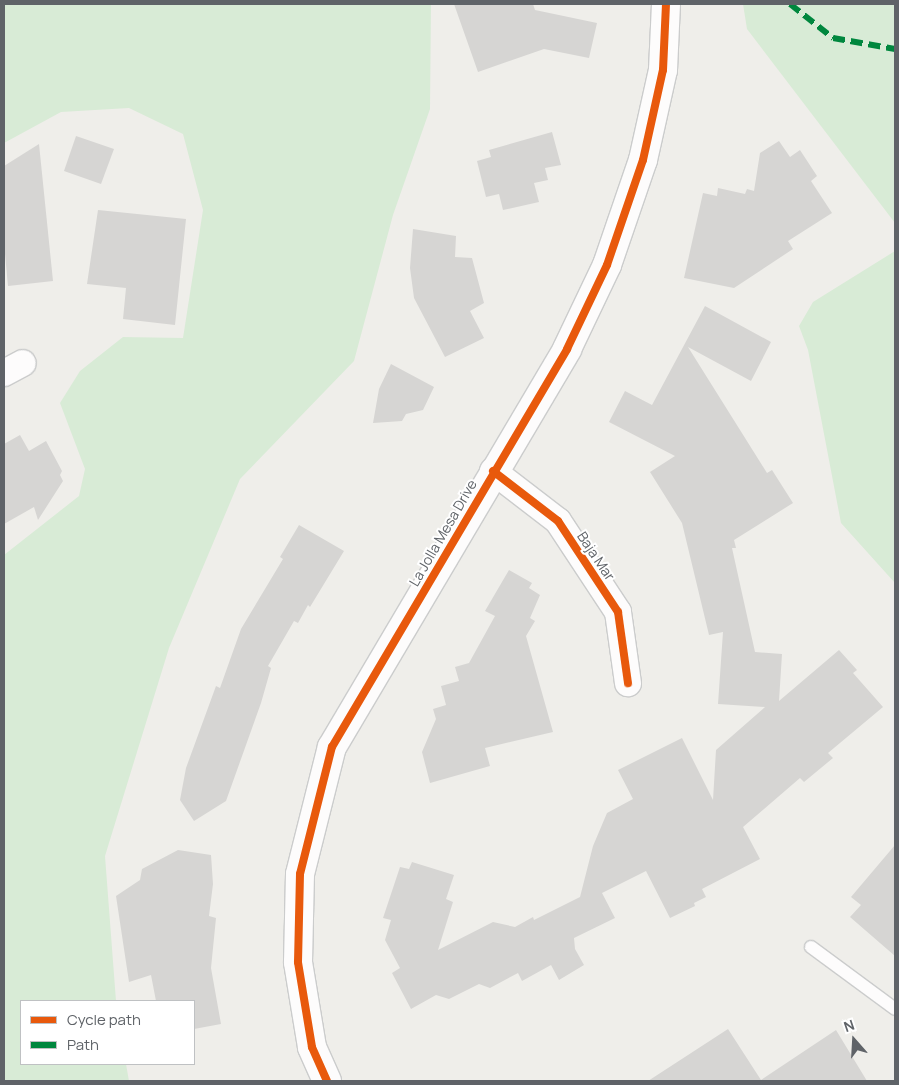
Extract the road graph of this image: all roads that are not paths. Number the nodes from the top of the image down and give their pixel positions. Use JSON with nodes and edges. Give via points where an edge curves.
{"nodes":[{"id":1,"x":666,"y":4,"type":"edge"},
{"id":2,"x":494,"y":471,"type":"junction"},
{"id":3,"x":628,"y":684,"type":"dead end"},
{"id":4,"x":811,"y":946,"type":"dead end"},
{"id":5,"x":895,"y":1009,"type":"edge"},
{"id":6,"x":328,"y":1081,"type":"edge"}],
"edges":[{"from":1,"to":2,"type":"street","name":"La Jolla Mesa Drive","via":[[663,70],[644,160],[607,265],[567,349]]},
{"from":2,"to":3,"type":"street","name":"Baja Mar","via":[[558,521],[618,612]]},
{"from":2,"to":6,"type":"street","name":"La Jolla Mesa Drive","via":[[332,747],[300,874],[298,952],[312,1047]]},
{"from":4,"to":5,"type":"lane"}]}
